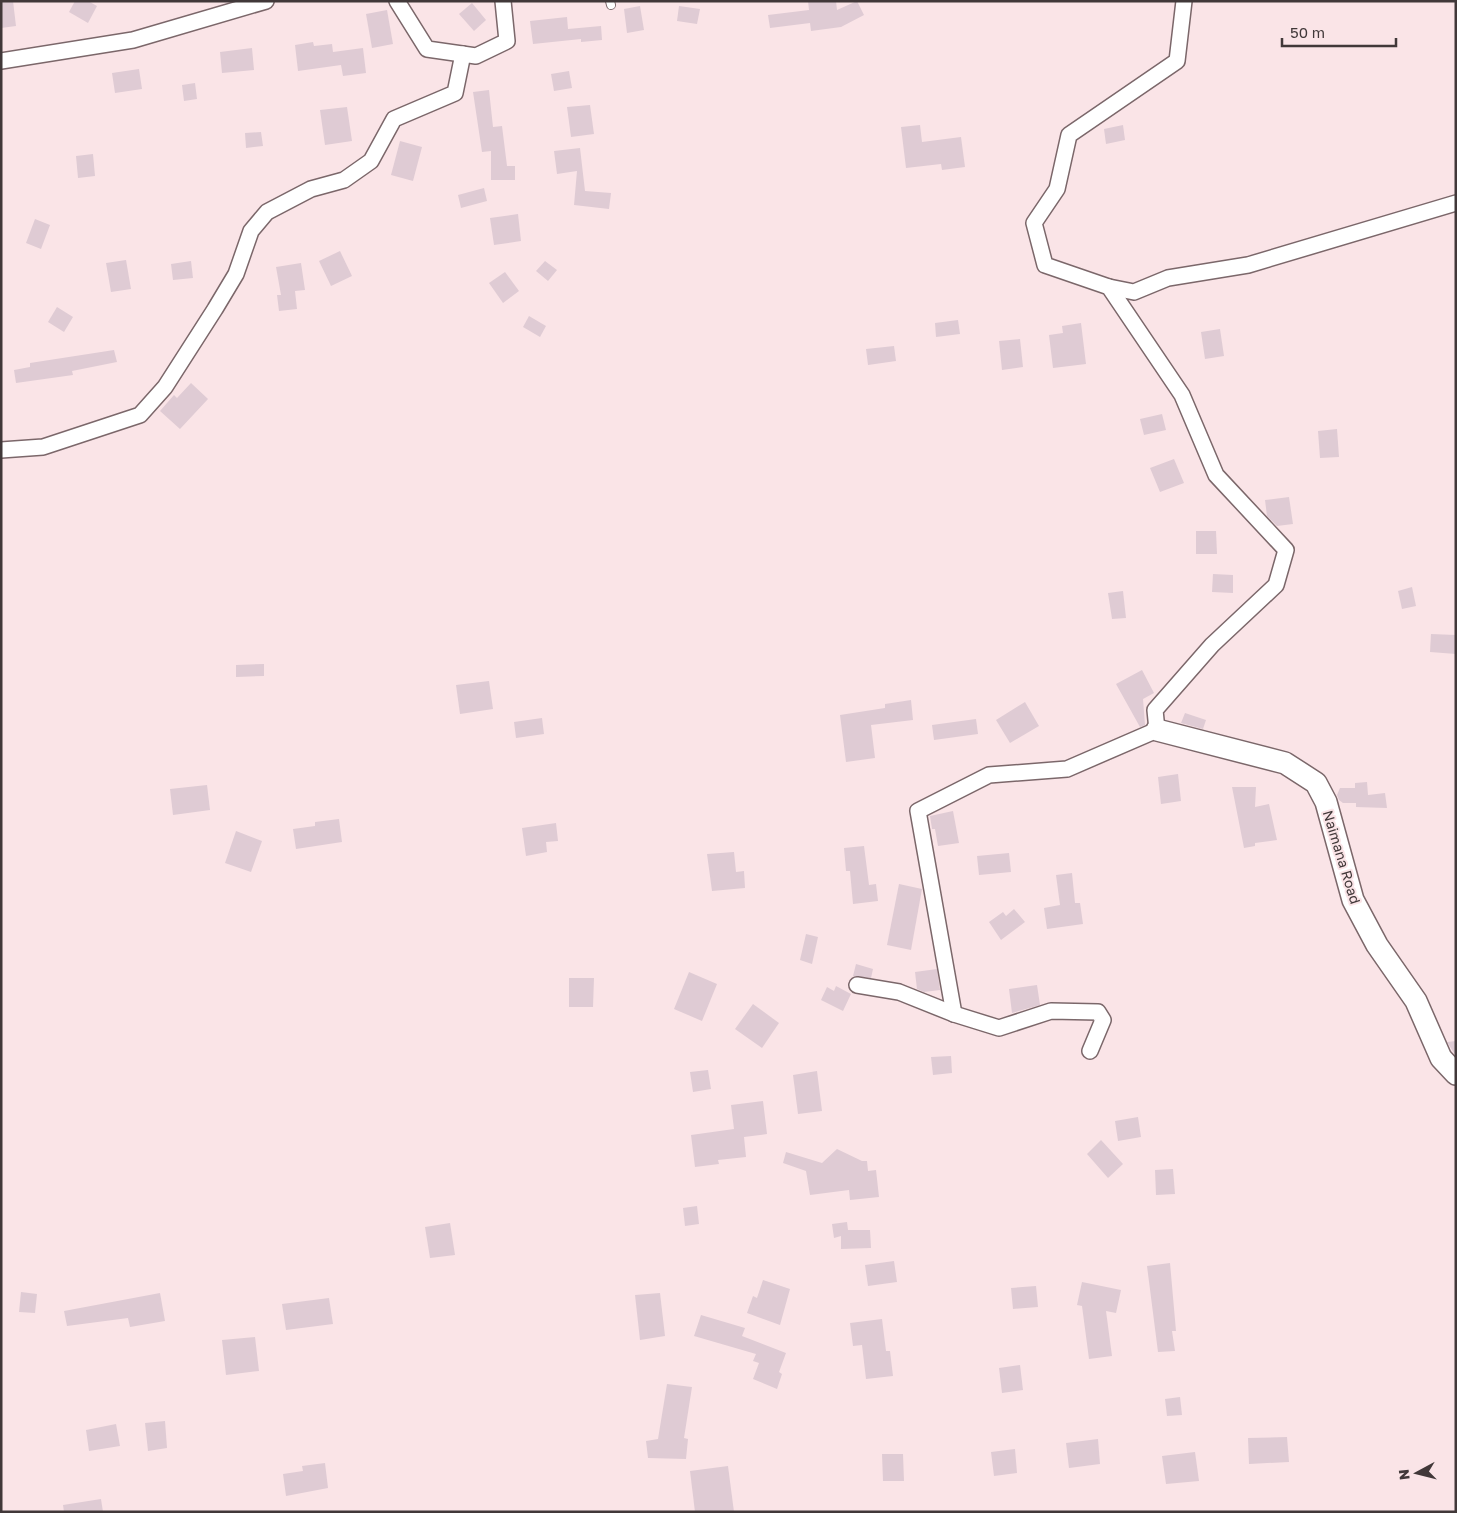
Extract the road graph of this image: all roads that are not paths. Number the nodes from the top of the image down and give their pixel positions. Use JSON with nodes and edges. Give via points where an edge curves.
{"nodes":[{"id":1,"x":266,"y":1,"type":"edge"},
{"id":2,"x":397,"y":1,"type":"edge"},
{"id":3,"x":502,"y":1,"type":"edge"},
{"id":4,"x":1184,"y":1,"type":"edge"},
{"id":5,"x":462,"y":54,"type":"junction"},
{"id":6,"x":1,"y":61,"type":"edge"},
{"id":7,"x":1456,"y":203,"type":"edge"},
{"id":8,"x":1109,"y":288,"type":"junction"},
{"id":9,"x":1,"y":450,"type":"edge"},
{"id":10,"x":1157,"y":730,"type":"junction"},
{"id":11,"x":857,"y":985,"type":"dead end"},
{"id":12,"x":954,"y":1014,"type":"junction"},
{"id":13,"x":1090,"y":1051,"type":"dead end"},
{"id":14,"x":1456,"y":1074,"type":"edge"}],
"edges":[{"from":1,"to":6,"type":"street","via":[[133,40]]},
{"from":2,"to":5,"type":"street","via":[[427,49]]},
{"from":3,"to":5,"type":"street","via":[[507,41],[476,56]]},
{"from":4,"to":8,"type":"street","via":[[1177,61],[1069,135],[1057,189],[1034,223],[1045,265]]},
{"from":5,"to":9,"type":"street","via":[[455,93],[394,119],[371,161],[344,180],[311,189],[267,212],[252,231],[236,274],[215,309],[165,387],[140,415],[43,447]]},
{"from":7,"to":8,"type":"street","via":[[1248,265],[1168,278],[1134,292]]},
{"from":8,"to":10,"type":"street","via":[[1182,394],[1216,475],[1286,550],[1276,585],[1212,645],[1155,710]]},
{"from":10,"to":12,"type":"street","via":[[1067,769],[989,775],[918,811]]},
{"from":10,"to":14,"type":"street","name":"Naimana Road","via":[[1286,763],[1316,783],[1326,802],[1353,900],[1377,945],[1416,1000],[1441,1058]]},
{"from":11,"to":12,"type":"street","via":[[899,992]]},
{"from":12,"to":13,"type":"street","via":[[999,1028],[1051,1011],[1098,1012],[1103,1020]]}]}
